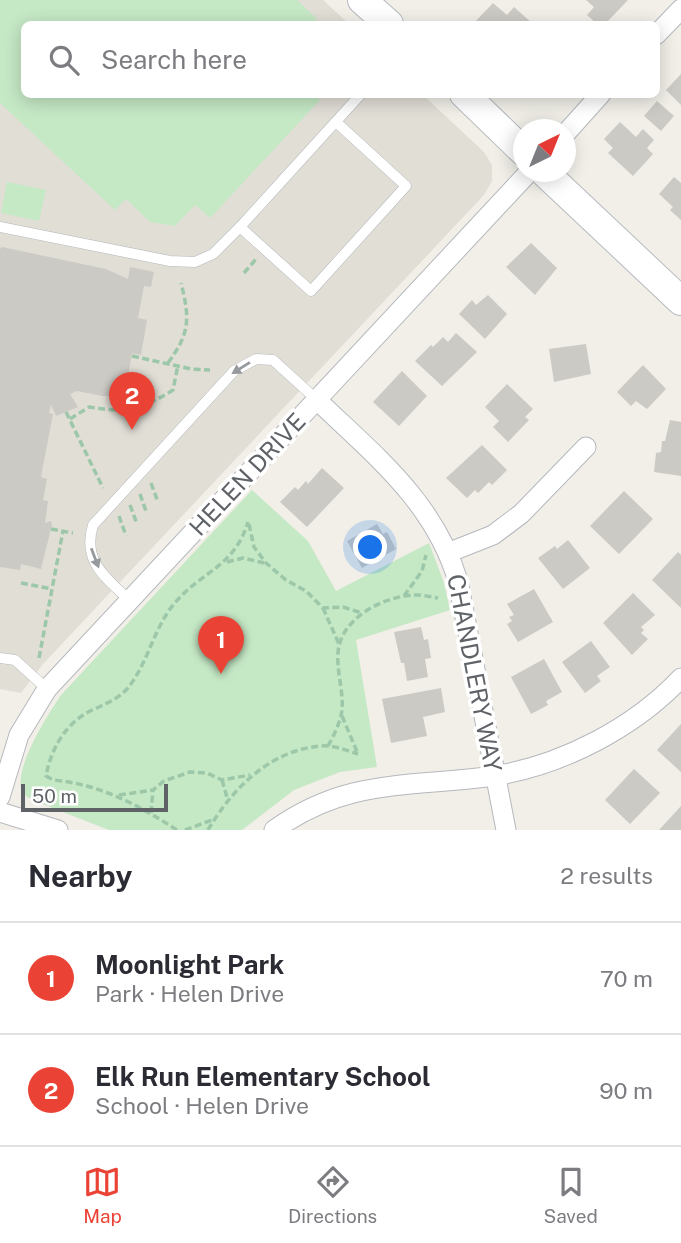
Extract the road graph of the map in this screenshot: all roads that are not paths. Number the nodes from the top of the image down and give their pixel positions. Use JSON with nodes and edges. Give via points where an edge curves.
{"nodes":[{"id":1,"x":362,"y":0,"type":"edge"},
{"id":2,"x":681,"y":9,"type":"edge"},
{"id":3,"x":386,"y":21,"type":"edge"},
{"id":4,"x":660,"y":31,"type":"edge"},
{"id":5,"x":357,"y":98,"type":"edge"},
{"id":6,"x":468,"y":98,"type":"edge"},
{"id":7,"x":597,"y":98,"type":"edge"},
{"id":8,"x":576,"y":121,"type":"edge"},
{"id":9,"x":336,"y":122,"type":"junction"},
{"id":10,"x":513,"y":142,"type":"edge"},
{"id":11,"x":520,"y":182,"type":"edge"},
{"id":12,"x":555,"y":182,"type":"edge"},
{"id":13,"x":0,"y":227,"type":"edge"},
{"id":14,"x":240,"y":227,"type":"junction"},
{"id":15,"x":681,"y":301,"type":"edge"},
{"id":16,"x":316,"y":400,"type":"junction"},
{"id":17,"x":586,"y":447,"type":"dead end"},
{"id":18,"x":450,"y":552,"type":"junction"},
{"id":19,"x":129,"y":600,"type":"junction"},
{"id":20,"x":0,"y":657,"type":"edge"},
{"id":21,"x":680,"y":682,"type":"edge"},
{"id":22,"x":47,"y":689,"type":"junction"},
{"id":23,"x":495,"y":776,"type":"junction"},
{"id":24,"x":0,"y":797,"type":"edge"},
{"id":25,"x":0,"y":811,"type":"edge"},
{"id":26,"x":58,"y":830,"type":"edge"},
{"id":27,"x":274,"y":830,"type":"edge"},
{"id":28,"x":506,"y":830,"type":"edge"}],
"edges":[{"from":1,"to":3,"type":"street"},
{"from":2,"to":4,"type":"street"},
{"from":5,"to":9,"type":"lane"},
{"from":6,"to":10,"type":"street"},
{"from":7,"to":8,"type":"street"},
{"from":9,"to":14,"type":"lane"},
{"from":9,"to":14,"type":"lane","via":[[406,186],[311,291]]},
{"from":11,"to":16,"type":"street","name":"HELEN DRIVE"},
{"from":12,"to":15,"type":"street"},
{"from":13,"to":14,"type":"lane","via":[[195,262],[213,254]]},
{"from":16,"to":18,"type":"street","name":"CHANDLERY WAY","via":[[401,480]]},
{"from":16,"to":19,"type":"street","name":"HELEN DRIVE"},
{"from":16,"to":19,"type":"lane","one_way":true,"via":[[273,360],[256,359],[234,371],[93,525],[89,540],[95,565]]},
{"from":17,"to":18,"type":"street","via":[[521,514],[493,535]]},
{"from":18,"to":23,"type":"street","name":"CHANDLERY WAY"},
{"from":19,"to":22,"type":"street","name":"HELEN DRIVE"},
{"from":20,"to":22,"type":"lane","via":[[15,660]]},
{"from":21,"to":23,"type":"street","via":[[624,725],[576,750]]},
{"from":22,"to":24,"type":"street","name":"HELEN DRIVE","via":[[19,735]]},
{"from":23,"to":27,"type":"street","via":[[385,785],[350,793],[317,804]]},
{"from":23,"to":28,"type":"street","name":"CHANDLERY WAY"},
{"from":25,"to":26,"type":"street"}]}
